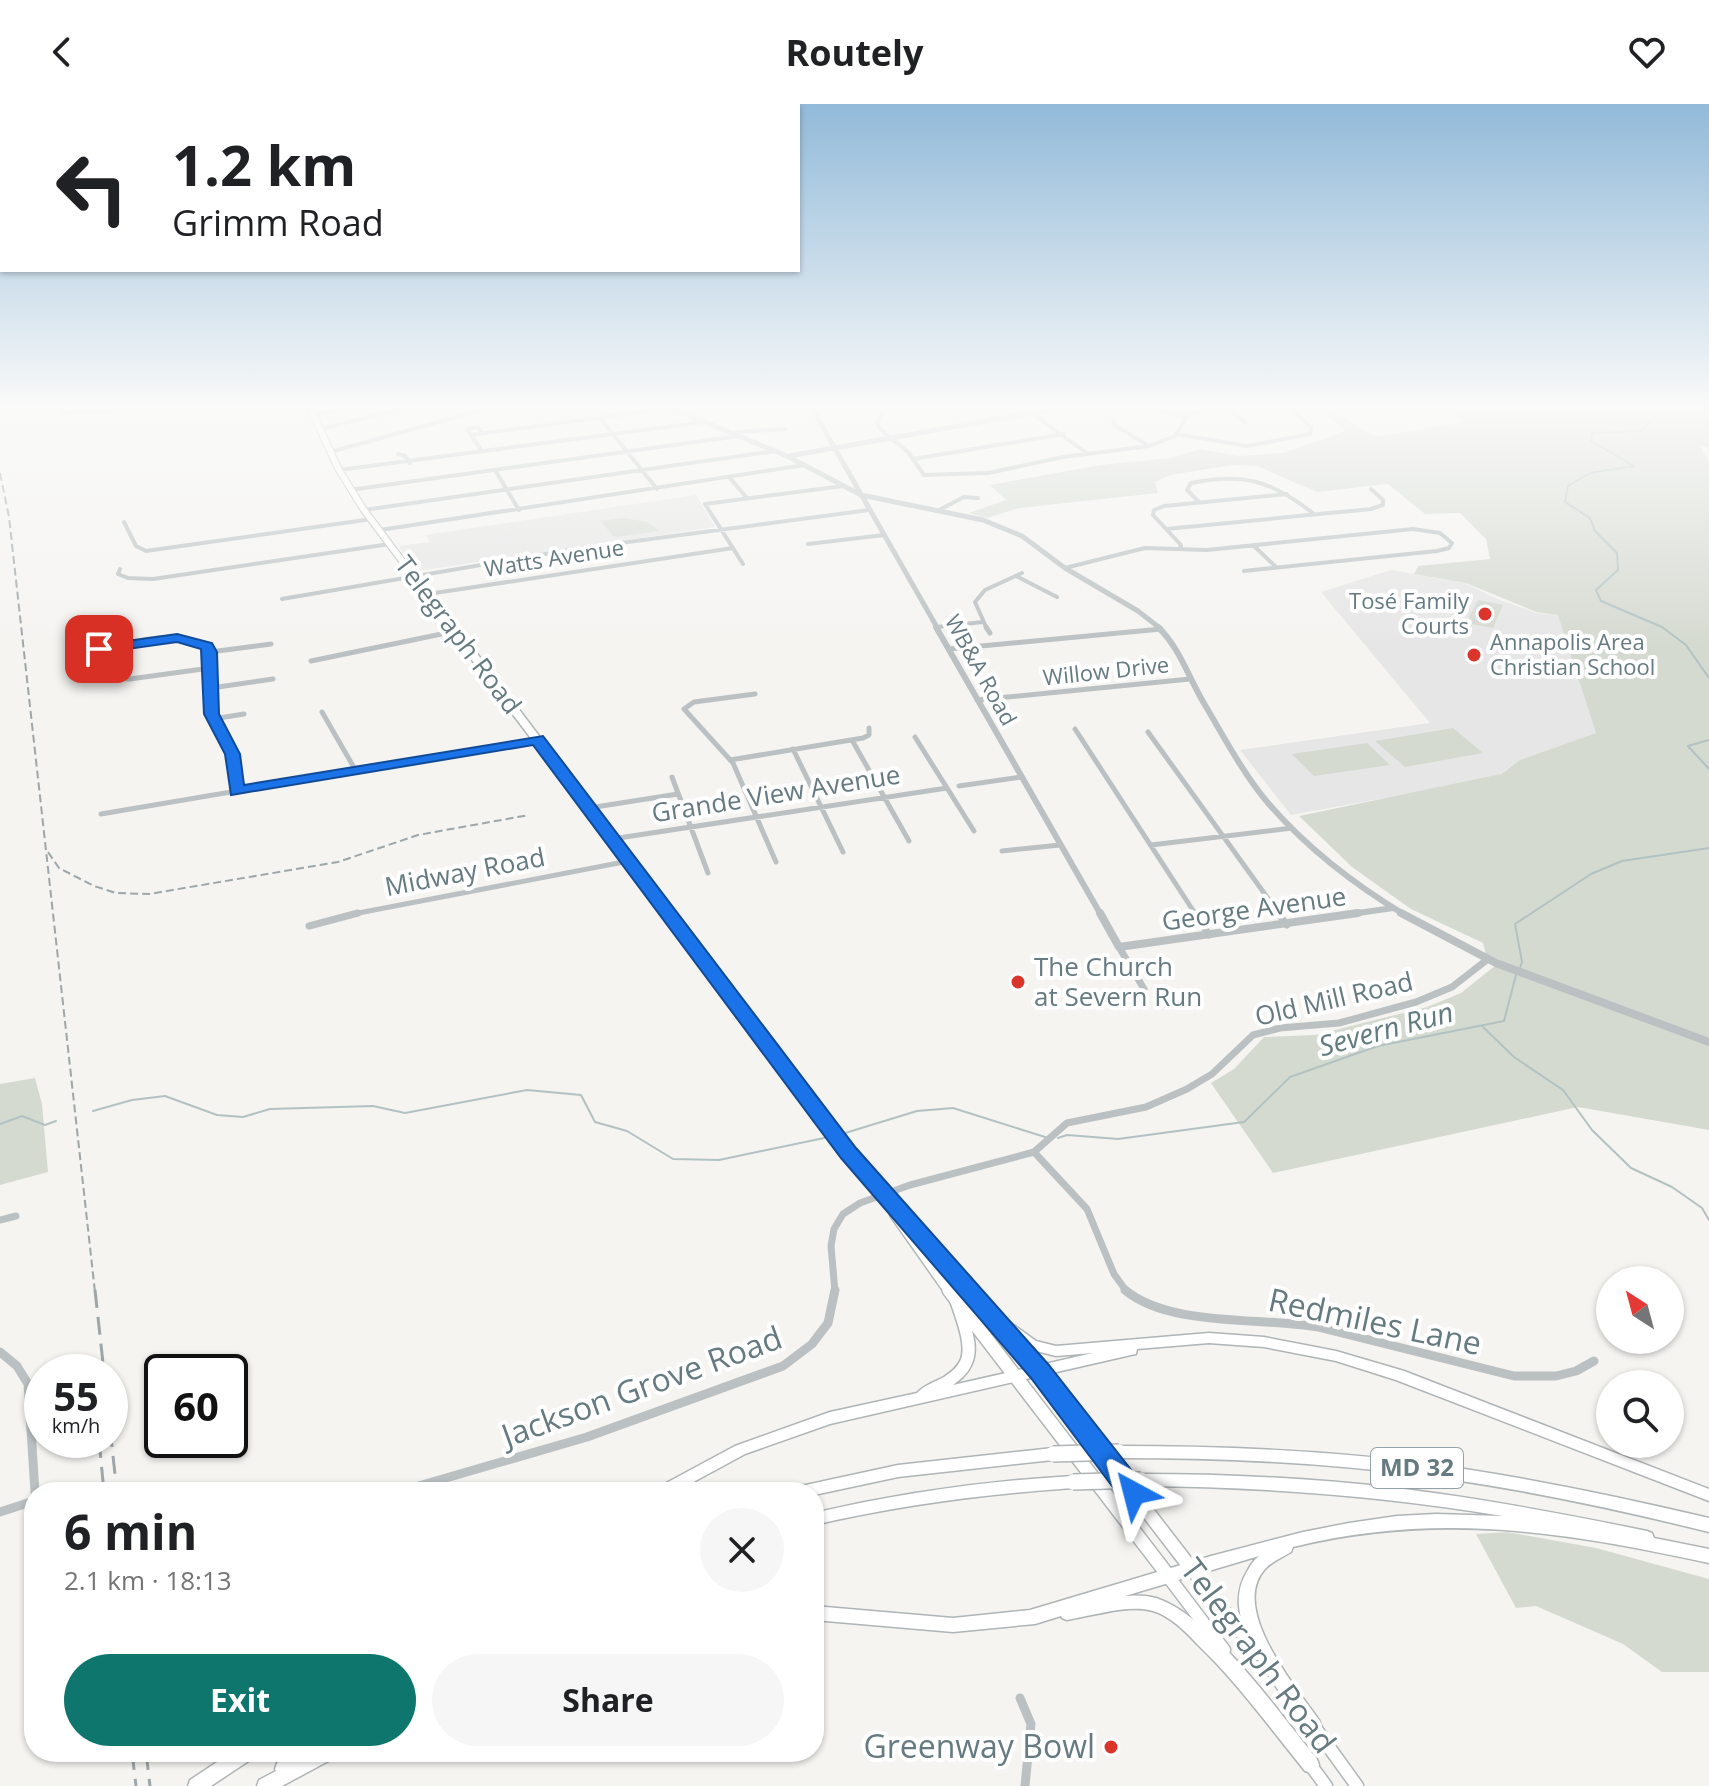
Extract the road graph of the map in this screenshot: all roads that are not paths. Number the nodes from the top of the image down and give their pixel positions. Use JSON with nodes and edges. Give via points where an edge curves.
{"nodes":[{"id":1,"x":361,"y":488,"type":"edge"},
{"id":2,"x":511,"y":488,"type":"edge"},
{"id":3,"x":660,"y":488,"type":"edge"},
{"id":4,"x":739,"y":488,"type":"edge"},
{"id":5,"x":823,"y":488,"type":"edge"},
{"id":6,"x":848,"y":488,"type":"edge"},
{"id":7,"x":857,"y":488,"type":"edge"},
{"id":8,"x":1187,"y":488,"type":"edge"},
{"id":9,"x":1276,"y":488,"type":"edge"},
{"id":10,"x":507,"y":489,"type":"junction"},
{"id":11,"x":657,"y":489,"type":"joint"},
{"id":12,"x":1371,"y":489,"type":"dead end"},
{"id":13,"x":350,"y":490,"type":"joint"},
{"id":14,"x":1287,"y":494,"type":"junction"},
{"id":15,"x":861,"y":495,"type":"junction"},
{"id":16,"x":747,"y":498,"type":"junction"},
{"id":17,"x":978,"y":498,"type":"dead end"},
{"id":18,"x":1199,"y":502,"type":"junction"},
{"id":19,"x":364,"y":510,"type":"junction"},
{"id":20,"x":519,"y":510,"type":"junction"},
{"id":21,"x":869,"y":510,"type":"junction"},
{"id":22,"x":937,"y":511,"type":"junction"},
{"id":23,"x":1314,"y":514,"type":"junction"},
{"id":24,"x":372,"y":519,"type":"junction"},
{"id":25,"x":124,"y":522,"type":"dead end"},
{"id":26,"x":720,"y":528,"type":"junction"},
{"id":27,"x":1166,"y":529,"type":"junction"},
{"id":28,"x":380,"y":530,"type":"junction"},
{"id":29,"x":884,"y":535,"type":"junction"},
{"id":30,"x":390,"y":544,"type":"junction"},
{"id":31,"x":808,"y":544,"type":"dead end"},
{"id":32,"x":1253,"y":545,"type":"junction"},
{"id":33,"x":733,"y":548,"type":"junction"},
{"id":34,"x":1180,"y":549,"type":"junction"},
{"id":35,"x":743,"y":564,"type":"dead end"},
{"id":36,"x":1065,"y":568,"type":"junction"},
{"id":37,"x":1277,"y":568,"type":"junction"},
{"id":38,"x":120,"y":569,"type":"dead end"},
{"id":39,"x":1244,"y":571,"type":"dead end"},
{"id":40,"x":413,"y":574,"type":"junction"},
{"id":41,"x":428,"y":594,"type":"junction"},
{"id":42,"x":1057,"y":597,"type":"dead end"},
{"id":43,"x":282,"y":599,"type":"dead end"},
{"id":44,"x":983,"y":622,"type":"junction"},
{"id":45,"x":936,"y":627,"type":"junction"},
{"id":46,"x":1161,"y":629,"type":"junction"},
{"id":47,"x":456,"y":631,"type":"junction"},
{"id":48,"x":990,"y":633,"type":"dead end"},
{"id":49,"x":271,"y":644,"type":"dead end"},
{"id":50,"x":99,"y":649,"type":"dead end"},
{"id":51,"x":949,"y":649,"type":"junction"},
{"id":52,"x":210,"y":652,"type":"junction"},
{"id":53,"x":311,"y":661,"type":"dead end"},
{"id":54,"x":210,"y":668,"type":"junction"},
{"id":55,"x":102,"y":677,"type":"dead end"},
{"id":56,"x":273,"y":679,"type":"dead end"},
{"id":57,"x":1190,"y":679,"type":"junction"},
{"id":58,"x":211,"y":688,"type":"junction"},
{"id":59,"x":755,"y":694,"type":"dead end"},
{"id":60,"x":977,"y":700,"type":"junction"},
{"id":61,"x":322,"y":712,"type":"dead end"},
{"id":62,"x":244,"y":714,"type":"dead end"},
{"id":63,"x":213,"y":719,"type":"junction"},
{"id":64,"x":869,"y":728,"type":"dead end"},
{"id":65,"x":1075,"y":729,"type":"dead end"},
{"id":66,"x":1148,"y":732,"type":"dead end"},
{"id":67,"x":915,"y":737,"type":"dead end"},
{"id":68,"x":537,"y":740,"type":"junction"},
{"id":69,"x":852,"y":740,"type":"junction"},
{"id":70,"x":793,"y":749,"type":"junction"},
{"id":71,"x":730,"y":760,"type":"junction"},
{"id":72,"x":356,"y":771,"type":"junction"},
{"id":73,"x":672,"y":777,"type":"dead end"},
{"id":74,"x":1021,"y":777,"type":"junction"},
{"id":75,"x":959,"y":786,"type":"dead end"},
{"id":76,"x":947,"y":788,"type":"junction"},
{"id":77,"x":236,"y":791,"type":"junction"},
{"id":78,"x":678,"y":794,"type":"junction"},
{"id":79,"x":885,"y":798,"type":"junction"},
{"id":80,"x":821,"y":807,"type":"junction"},
{"id":81,"x":589,"y":808,"type":"junction"},
{"id":82,"x":101,"y":814,"type":"dead end"},
{"id":83,"x":756,"y":817,"type":"junction"},
{"id":84,"x":691,"y":827,"type":"junction"},
{"id":85,"x":1292,"y":828,"type":"junction"},
{"id":86,"x":974,"y":831,"type":"dead end"},
{"id":87,"x":1223,"y":836,"type":"junction"},
{"id":88,"x":612,"y":839,"type":"junction"},
{"id":89,"x":909,"y":841,"type":"dead end"},
{"id":90,"x":1060,"y":845,"type":"junction"},
{"id":91,"x":1151,"y":845,"type":"junction"},
{"id":92,"x":1002,"y":851,"type":"dead end"},
{"id":93,"x":843,"y":852,"type":"dead end"},
{"id":94,"x":629,"y":861,"type":"junction"},
{"id":95,"x":776,"y":862,"type":"dead end"},
{"id":96,"x":708,"y":873,"type":"dead end"},
{"id":97,"x":1393,"y":908,"type":"junction"},
{"id":98,"x":1287,"y":925,"type":"junction"},
{"id":99,"x":309,"y":926,"type":"dead end"},
{"id":100,"x":1209,"y":935,"type":"junction"},
{"id":101,"x":1119,"y":947,"type":"junction"},
{"id":102,"x":1488,"y":959,"type":"junction"},
{"id":103,"x":1144,"y":989,"type":"dead end"},
{"id":104,"x":1709,"y":1042,"type":"edge"},
{"id":105,"x":1034,"y":1152,"type":"junction"},
{"id":106,"x":882,"y":1195,"type":"junction"},
{"id":107,"x":16,"y":1216,"type":"dead end"},
{"id":108,"x":0,"y":1220,"type":"edge"},
{"id":109,"x":955,"y":1298,"type":"junction"},
{"id":110,"x":995,"y":1319,"type":"junction"},
{"id":111,"x":1184,"y":1339,"type":"junction"},
{"id":112,"x":0,"y":1352,"type":"edge"},
{"id":113,"x":1594,"y":1361,"type":"dead end"},
{"id":114,"x":1039,"y":1371,"type":"junction"},
{"id":115,"x":1017,"y":1375,"type":"junction"},
{"id":116,"x":905,"y":1401,"type":"junction"},
{"id":117,"x":34,"y":1482,"type":"edge"},
{"id":118,"x":432,"y":1482,"type":"edge"},
{"id":119,"x":682,"y":1482,"type":"edge"},
{"id":120,"x":824,"y":1487,"type":"edge"},
{"id":121,"x":1709,"y":1495,"type":"edge"},
{"id":122,"x":24,"y":1504,"type":"edge"},
{"id":123,"x":0,"y":1512,"type":"edge"},
{"id":124,"x":824,"y":1517,"type":"edge"},
{"id":125,"x":1709,"y":1525,"type":"edge"},
{"id":126,"x":1314,"y":1536,"type":"junction"},
{"id":127,"x":1709,"y":1555,"type":"edge"},
{"id":128,"x":1190,"y":1567,"type":"junction"},
{"id":129,"x":1167,"y":1574,"type":"junction"},
{"id":130,"x":824,"y":1614,"type":"edge"},
{"id":131,"x":1028,"y":1618,"type":"junction"},
{"id":132,"x":1020,"y":1698,"type":"dead end"},
{"id":133,"x":1313,"y":1726,"type":"junction"},
{"id":134,"x":232,"y":1762,"type":"edge"},
{"id":135,"x":295,"y":1762,"type":"edge"},
{"id":136,"x":309,"y":1762,"type":"edge"},
{"id":137,"x":1311,"y":1765,"type":"junction"},
{"id":138,"x":196,"y":1786,"type":"edge"},
{"id":139,"x":258,"y":1786,"type":"edge"},
{"id":140,"x":265,"y":1786,"type":"edge"},
{"id":141,"x":1025,"y":1786,"type":"edge"},
{"id":142,"x":1326,"y":1786,"type":"edge"},
{"id":143,"x":1357,"y":1786,"type":"edge"}],
"edges":[{"from":1,"to":13,"type":"street"},
{"from":2,"to":10,"type":"street"},
{"from":3,"to":11,"type":"street"},
{"from":4,"to":16,"type":"street"},
{"from":5,"to":16,"type":"street"},
{"from":6,"to":15,"type":"street"},
{"from":7,"to":15,"type":"street","name":"WB&A Road"},
{"from":8,"to":18,"type":"street"},
{"from":9,"to":14,"type":"street"},
{"from":10,"to":19,"type":"street"},
{"from":10,"to":20,"type":"street"},
{"from":11,"to":20,"type":"street"},
{"from":12,"to":23,"type":"street","via":[[1383,505]]},
{"from":13,"to":19,"type":"main road","name":"Telegraph Road"},
{"from":14,"to":18,"type":"street"},
{"from":14,"to":23,"type":"street"},
{"from":15,"to":21,"type":"street","name":"WB&A Road"},
{"from":15,"to":22,"type":"street"},
{"from":16,"to":26,"type":"street","via":[[705,504]]},
{"from":17,"to":22,"type":"street","via":[[964,497]]},
{"from":18,"to":27,"type":"street","via":[[1154,510]]},
{"from":19,"to":24,"type":"main road","name":"Telegraph Road"},
{"from":20,"to":28,"type":"street"},
{"from":21,"to":26,"type":"street"},
{"from":21,"to":29,"type":"street","name":"WB&A Road"},
{"from":22,"to":36,"type":"street","via":[[1012,530]]},
{"from":23,"to":27,"type":"street"},
{"from":24,"to":25,"type":"street","via":[[146,551],[136,546]]},
{"from":24,"to":28,"type":"main road","name":"Telegraph Road"},
{"from":26,"to":33,"type":"street"},
{"from":26,"to":40,"type":"street"},
{"from":27,"to":34,"type":"street"},
{"from":28,"to":30,"type":"main road","name":"Telegraph Road"},
{"from":29,"to":31,"type":"street"},
{"from":29,"to":45,"type":"street","name":"WB&A Road"},
{"from":30,"to":38,"type":"street","via":[[153,579],[122,577]]},
{"from":30,"to":40,"type":"main road","name":"Telegraph Road"},
{"from":32,"to":34,"type":"street"},
{"from":32,"to":37,"type":"street"},
{"from":32,"to":37,"type":"street","via":[[1413,529],[1440,533],[1452,543],[1437,551]]},
{"from":33,"to":35,"type":"street"},
{"from":33,"to":41,"type":"street","name":"Watts Avenue"},
{"from":34,"to":36,"type":"street","via":[[1138,549]]},
{"from":36,"to":46,"type":"street"},
{"from":37,"to":39,"type":"street"},
{"from":40,"to":41,"type":"main road","name":"Telegraph Road"},
{"from":40,"to":43,"type":"street"},
{"from":41,"to":47,"type":"main road","name":"Telegraph Road"},
{"from":42,"to":44,"type":"street","via":[[1020,575],[979,595],[975,608]]},
{"from":44,"to":45,"type":"street"},
{"from":44,"to":48,"type":"street"},
{"from":45,"to":51,"type":"street","name":"WB&A Road"},
{"from":46,"to":51,"type":"street"},
{"from":46,"to":57,"type":"street"},
{"from":47,"to":53,"type":"street"},
{"from":47,"to":68,"type":"main road","name":"Telegraph Road"},
{"from":49,"to":52,"type":"street"},
{"from":50,"to":52,"type":"street","via":[[177,638],[202,643]]},
{"from":51,"to":60,"type":"street","name":"WB&A Road"},
{"from":52,"to":54,"type":"street"},
{"from":54,"to":55,"type":"street","via":[[130,679]]},
{"from":54,"to":58,"type":"street"},
{"from":56,"to":58,"type":"street"},
{"from":57,"to":60,"type":"street","name":"Willow Drive"},
{"from":57,"to":85,"type":"street","via":[[1267,802]]},
{"from":58,"to":63,"type":"street"},
{"from":59,"to":71,"type":"street","via":[[685,708]]},
{"from":60,"to":74,"type":"street","name":"WB&A Road"},
{"from":61,"to":72,"type":"street"},
{"from":62,"to":63,"type":"street"},
{"from":63,"to":77,"type":"street","via":[[232,754]]},
{"from":64,"to":69,"type":"street","via":[[869,736]]},
{"from":65,"to":91,"type":"street"},
{"from":66,"to":87,"type":"street"},
{"from":67,"to":76,"type":"street"},
{"from":68,"to":72,"type":"street"},
{"from":68,"to":81,"type":"main road","name":"Telegraph Road"},
{"from":69,"to":70,"type":"street"},
{"from":69,"to":79,"type":"street"},
{"from":70,"to":71,"type":"street"},
{"from":70,"to":80,"type":"street"},
{"from":71,"to":83,"type":"street"},
{"from":72,"to":77,"type":"street"},
{"from":73,"to":78,"type":"street"},
{"from":74,"to":75,"type":"street"},
{"from":74,"to":90,"type":"street","name":"WB&A Road"},
{"from":76,"to":79,"type":"street","name":"Grande View Avenue"},
{"from":76,"to":86,"type":"street"},
{"from":77,"to":82,"type":"street"},
{"from":78,"to":81,"type":"street"},
{"from":78,"to":84,"type":"street"},
{"from":79,"to":80,"type":"street","name":"Grande View Avenue"},
{"from":79,"to":89,"type":"street"},
{"from":80,"to":83,"type":"street","name":"Grande View Avenue"},
{"from":80,"to":93,"type":"street"},
{"from":81,"to":88,"type":"main road","name":"Telegraph Road"},
{"from":83,"to":84,"type":"street","name":"Grande View Avenue"},
{"from":83,"to":95,"type":"street"},
{"from":84,"to":88,"type":"street","name":"Grande View Avenue"},
{"from":84,"to":96,"type":"street"},
{"from":85,"to":87,"type":"street"},
{"from":85,"to":97,"type":"street"},
{"from":87,"to":91,"type":"street"},
{"from":87,"to":98,"type":"street"},
{"from":88,"to":94,"type":"main road","name":"Telegraph Road"},
{"from":90,"to":92,"type":"street"},
{"from":90,"to":101,"type":"street","name":"WB&A Road"},
{"from":91,"to":100,"type":"street"},
{"from":94,"to":99,"type":"street","name":"Midway Road"},
{"from":94,"to":106,"type":"main road","name":"Telegraph Road"},
{"from":97,"to":98,"type":"street","name":"George Avenue"},
{"from":97,"to":102,"type":"street"},
{"from":98,"to":100,"type":"street","name":"George Avenue"},
{"from":100,"to":101,"type":"street","name":"George Avenue"},
{"from":101,"to":103,"type":"street"},
{"from":102,"to":104,"type":"street"},
{"from":102,"to":105,"type":"street","name":"Old Mill Road","via":[[1452,987],[1416,1002],[1339,1023],[1253,1035],[1212,1074],[1187,1089],[1146,1107],[1067,1123]]},
{"from":105,"to":106,"type":"street","name":"Old Mill Road"},
{"from":105,"to":113,"type":"street","name":"Redmiles Lane","via":[[1087,1209],[1119,1283],[1148,1306],[1170,1313],[1318,1327],[1514,1376],[1556,1376]]},
{"from":106,"to":109,"type":"main road","name":"Telegraph Road"},
{"from":106,"to":110,"type":"main road","name":"Telegraph Road"},
{"from":106,"to":118,"type":"street","name":"Jackson Grove Road","via":[[851,1207],[837,1221],[831,1240],[835,1309],[820,1339],[790,1362],[587,1437]]},
{"from":107,"to":108,"type":"street"},
{"from":109,"to":115,"type":"main road","name":"Telegraph Road"},
{"from":109,"to":116,"type":"highway","via":[[970,1339],[967,1364],[950,1380]]},
{"from":110,"to":111,"type":"highway","via":[[1032,1345],[1056,1351]]},
{"from":110,"to":114,"type":"main road","name":"Telegraph Road"},
{"from":111,"to":114,"type":"highway"},
{"from":111,"to":121,"type":"highway","via":[[1264,1342],[1366,1364]]},
{"from":112,"to":117,"type":"street","via":[[28,1384]]},
{"from":114,"to":115,"type":"highway"},
{"from":114,"to":128,"type":"main road","name":"Telegraph Road"},
{"from":115,"to":116,"type":"highway"},
{"from":115,"to":129,"type":"main road","name":"Telegraph Road"},
{"from":116,"to":119,"type":"highway","via":[[763,1441]]},
{"from":120,"to":125,"type":"highway","number":"MD 32","bridge":true,"via":[[898,1471],[1053,1454],[1269,1454],[1390,1465],[1554,1490]]},
{"from":122,"to":123,"type":"street"},
{"from":124,"to":127,"type":"highway","number":"MD 32","bridge":true,"via":[[908,1498],[1010,1486],[1141,1480],[1275,1483],[1395,1493],[1562,1519]]},
{"from":126,"to":127,"type":"highway","via":[[1396,1523],[1470,1520],[1564,1529]]},
{"from":126,"to":128,"type":"highway"},
{"from":126,"to":133,"type":"highway","via":[[1260,1561],[1244,1593],[1250,1624]]},
{"from":128,"to":129,"type":"highway"},
{"from":128,"to":133,"type":"main road","name":"Telegraph Road"},
{"from":129,"to":131,"type":"highway"},
{"from":129,"to":137,"type":"main road","name":"Telegraph Road"},
{"from":130,"to":131,"type":"highway","via":[[953,1625]]},
{"from":131,"to":137,"type":"highway","via":[[1137,1603],[1165,1608],[1204,1637]]},
{"from":132,"to":141,"type":"street","via":[[1031,1724]]},
{"from":133,"to":143,"type":"main road","name":"Telegraph Road"},
{"from":134,"to":138,"type":"highway"},
{"from":135,"to":139,"type":"highway"},
{"from":136,"to":140,"type":"highway"},
{"from":137,"to":142,"type":"main road","name":"Telegraph Road"}]}
